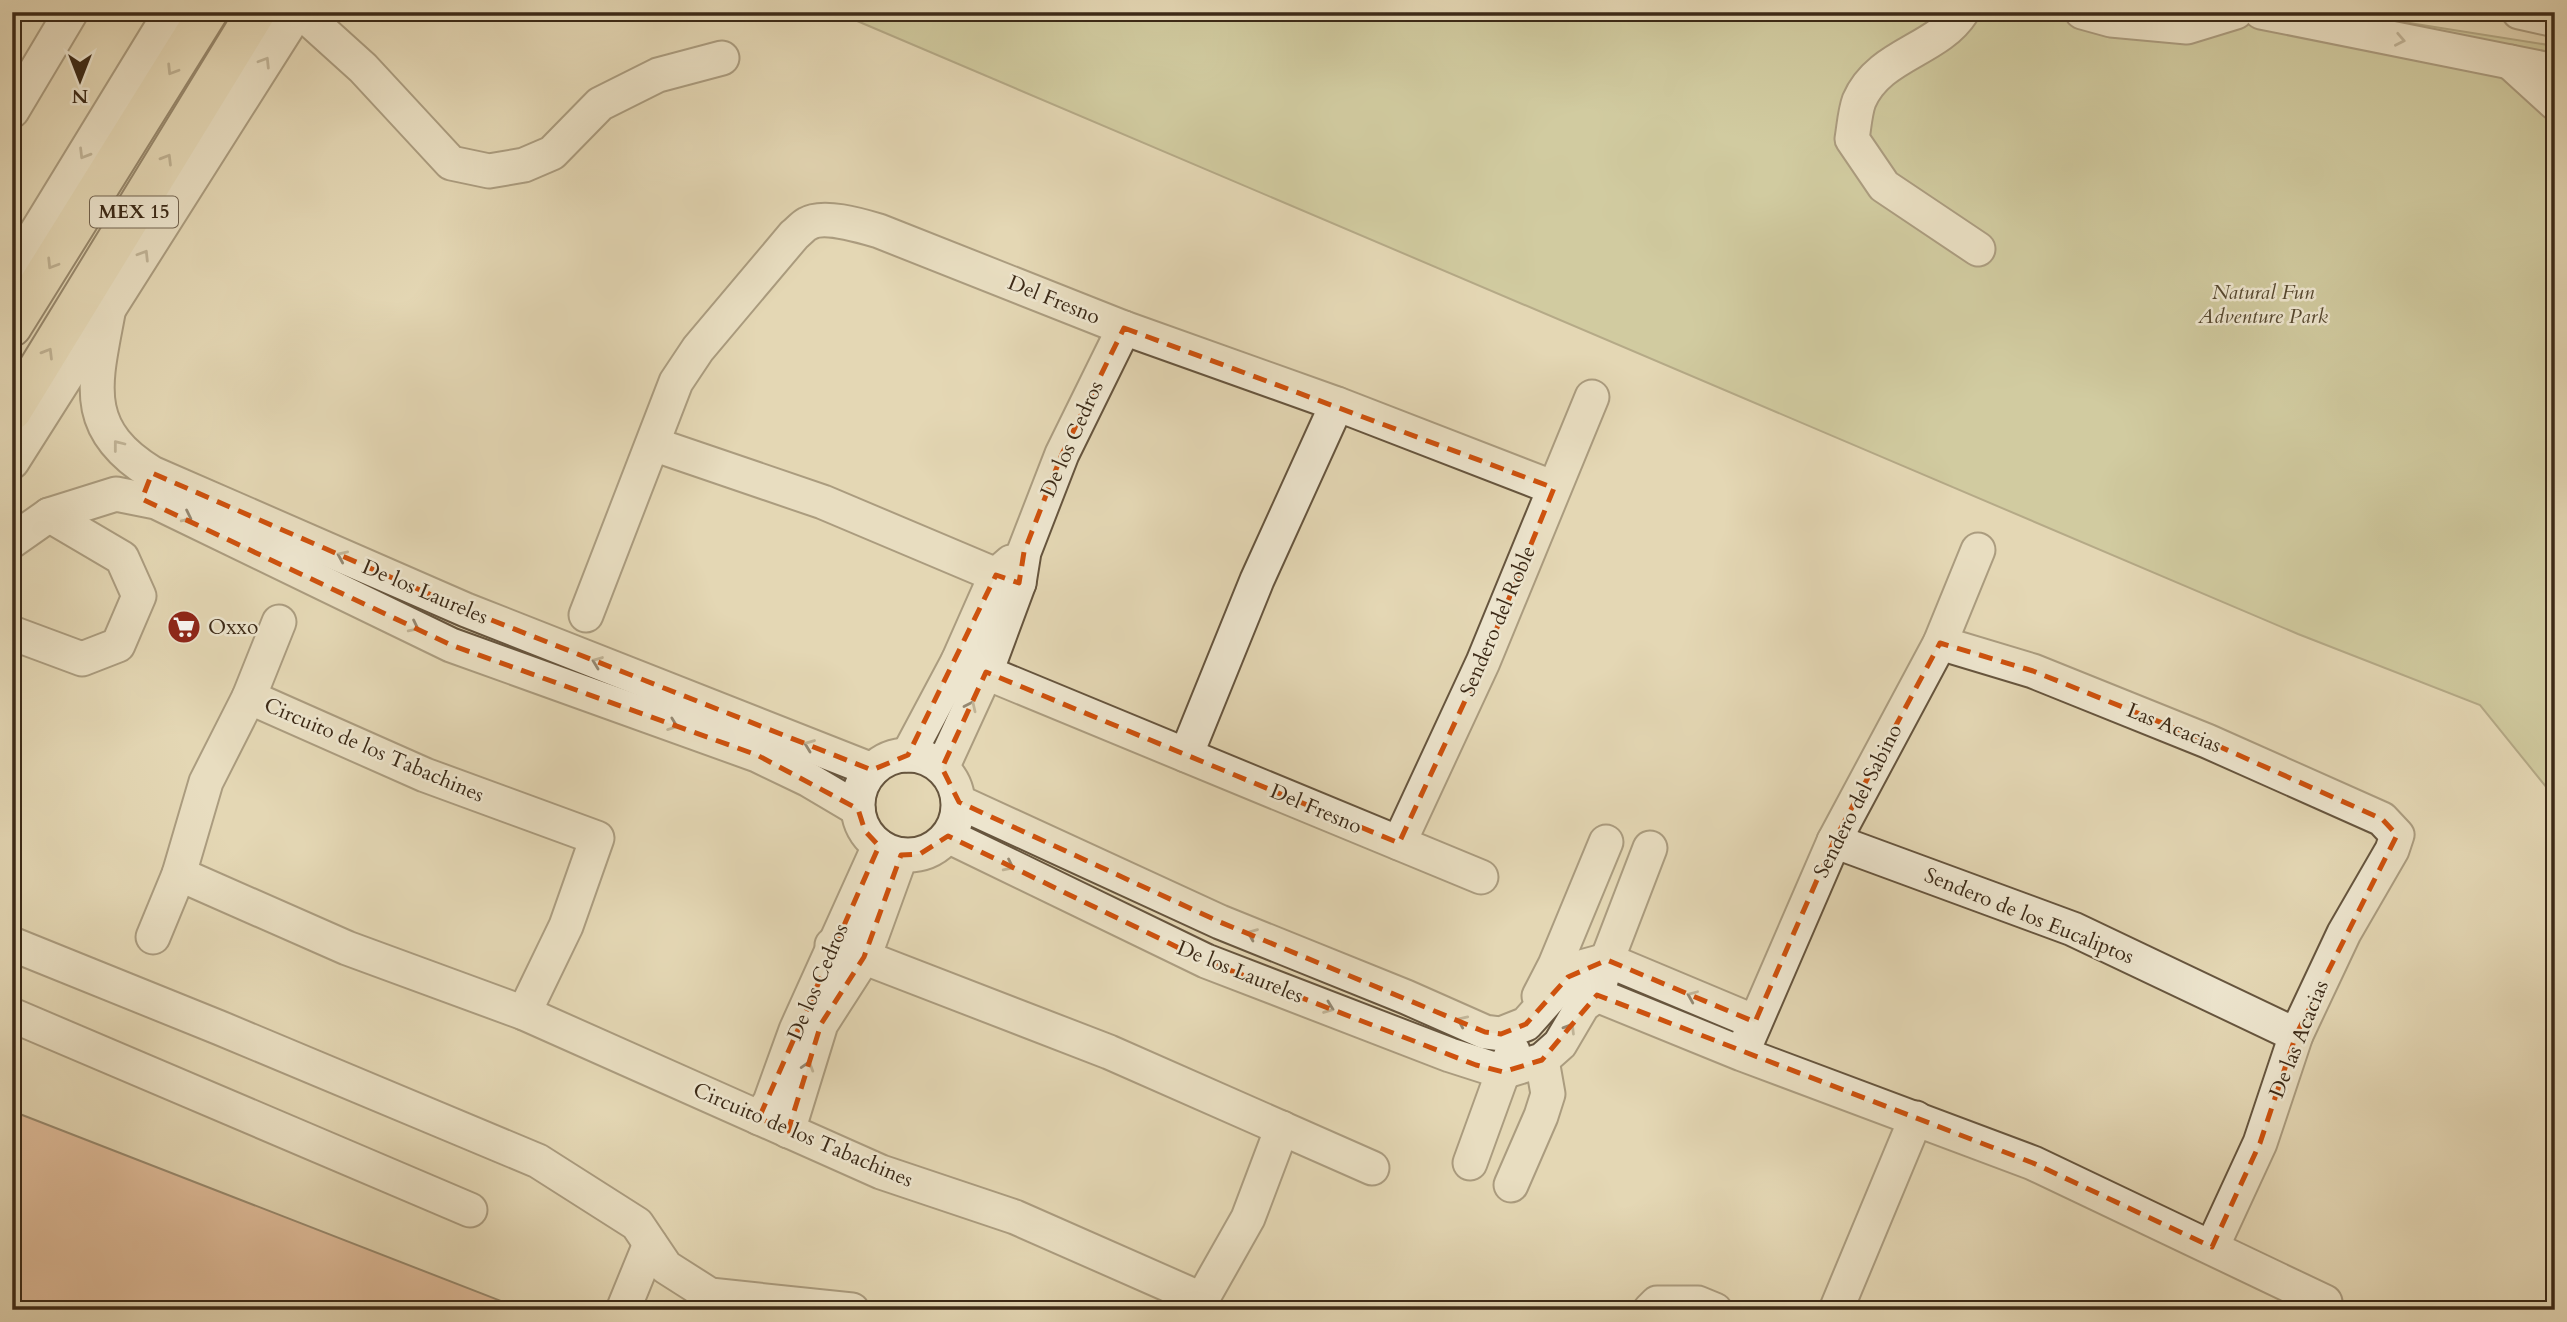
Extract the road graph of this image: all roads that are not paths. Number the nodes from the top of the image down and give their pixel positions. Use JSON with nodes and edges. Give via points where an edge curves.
{"nodes":[{"id":1,"x":71,"y":12,"type":"edge"},
{"id":2,"x":171,"y":12,"type":"edge"},
{"id":3,"x":208,"y":12,"type":"edge"},
{"id":4,"x":256,"y":12,"type":"edge"},
{"id":5,"x":299,"y":12,"type":"edge"},
{"id":6,"x":1962,"y":12,"type":"edge"},
{"id":7,"x":2082,"y":12,"type":"edge"},
{"id":8,"x":2236,"y":12,"type":"edge"},
{"id":9,"x":2261,"y":12,"type":"edge"},
{"id":10,"x":2519,"y":12,"type":"edge"},
{"id":11,"x":2555,"y":20,"type":"edge"},
{"id":12,"x":722,"y":58,"type":"dead end"},
{"id":13,"x":2510,"y":62,"type":"junction"},
{"id":14,"x":2555,"y":71,"type":"edge"},
{"id":15,"x":2555,"y":103,"type":"edge"},
{"id":16,"x":12,"y":111,"type":"edge"},
{"id":17,"x":1978,"y":249,"type":"dead end"},
{"id":18,"x":12,"y":272,"type":"edge"},
{"id":19,"x":108,"y":313,"type":"junction"},
{"id":20,"x":12,"y":327,"type":"edge"},
{"id":21,"x":1124,"y":328,"type":"junction"},
{"id":22,"x":1592,"y":397,"type":"dead end"},
{"id":23,"x":1337,"y":404,"type":"junction"},
{"id":24,"x":12,"y":411,"type":"edge"},
{"id":25,"x":653,"y":444,"type":"junction"},
{"id":26,"x":12,"y":462,"type":"edge"},
{"id":27,"x":147,"y":486,"type":"junction"},
{"id":28,"x":1554,"y":488,"type":"junction"},
{"id":29,"x":49,"y":514,"type":"junction"},
{"id":30,"x":12,"y":541,"type":"edge"},
{"id":31,"x":286,"y":548,"type":"junction"},
{"id":32,"x":1978,"y":550,"type":"dead end"},
{"id":33,"x":1013,"y":570,"type":"junction"},
{"id":34,"x":466,"y":610,"type":"junction"},
{"id":35,"x":586,"y":615,"type":"dead end"},
{"id":36,"x":279,"y":622,"type":"dead end"},
{"id":37,"x":12,"y":633,"type":"edge"},
{"id":38,"x":1940,"y":643,"type":"junction"},
{"id":39,"x":451,"y":645,"type":"junction"},
{"id":40,"x":972,"y":666,"type":"junction"},
{"id":41,"x":249,"y":697,"type":"junction"},
{"id":42,"x":908,"y":755,"type":"junction"},
{"id":43,"x":1186,"y":755,"type":"junction"},
{"id":44,"x":942,"y":768,"type":"junction"},
{"id":45,"x":872,"y":770,"type":"junction"},
{"id":46,"x":959,"y":802,"type":"junction"},
{"id":47,"x":858,"y":809,"type":"junction"},
{"id":48,"x":2398,"y":835,"type":"joint"},
{"id":49,"x":948,"y":836,"type":"junction"},
{"id":50,"x":1834,"y":841,"type":"junction"},
{"id":51,"x":1605,"y":842,"type":"dead end"},
{"id":52,"x":1399,"y":843,"type":"junction"},
{"id":53,"x":1650,"y":848,"type":"dead end"},
{"id":54,"x":890,"y":850,"type":"junction"},
{"id":55,"x":179,"y":874,"type":"junction"},
{"id":56,"x":1481,"y":877,"type":"dead end"},
{"id":57,"x":153,"y":937,"type":"dead end"},
{"id":58,"x":12,"y":944,"type":"edge"},
{"id":59,"x":832,"y":945,"type":"junction"},
{"id":60,"x":864,"y":957,"type":"junction"},
{"id":61,"x":1607,"y":960,"type":"junction"},
{"id":62,"x":1597,"y":995,"type":"junction"},
{"id":63,"x":524,"y":1013,"type":"junction"},
{"id":64,"x":12,"y":1015,"type":"edge"},
{"id":65,"x":1755,"y":1022,"type":"junction"},
{"id":66,"x":1526,"y":1024,"type":"junction"},
{"id":67,"x":2296,"y":1034,"type":"junction"},
{"id":68,"x":1742,"y":1054,"type":"junction"},
{"id":69,"x":1542,"y":1060,"type":"junction"},
{"id":70,"x":1503,"y":1072,"type":"junction"},
{"id":71,"x":1916,"y":1118,"type":"junction"},
{"id":72,"x":774,"y":1125,"type":"junction"},
{"id":73,"x":1282,"y":1128,"type":"junction"},
{"id":74,"x":1470,"y":1163,"type":"dead end"},
{"id":75,"x":1372,"y":1168,"type":"dead end"},
{"id":76,"x":1511,"y":1185,"type":"dead end"},
{"id":77,"x":470,"y":1210,"type":"dead end"},
{"id":78,"x":650,"y":1244,"type":"junction"},
{"id":79,"x":2211,"y":1247,"type":"junction"},
{"id":80,"x":2325,"y":1302,"type":"dead end"},
{"id":81,"x":1199,"y":1304,"type":"edge"},
{"id":82,"x":623,"y":1310,"type":"edge"},
{"id":83,"x":852,"y":1310,"type":"edge"},
{"id":84,"x":1650,"y":1310,"type":"edge"},
{"id":85,"x":1715,"y":1310,"type":"edge"},
{"id":86,"x":1836,"y":1310,"type":"edge"}],
"edges":[{"from":1,"to":16,"type":"street"},
{"from":2,"to":18,"type":"street","one_way":true},
{"from":3,"to":20,"type":"highway","number":"MEX 15","one_way":true},
{"from":24,"to":4,"type":"highway","number":"MEX 15","one_way":true},
{"from":5,"to":12,"type":"street","via":[[363,68],[452,163],[489,171],[524,165],[552,153],[600,104],[659,75]]},
{"from":19,"to":5,"type":"street","one_way":true},
{"from":6,"to":17,"type":"street","via":[[1938,36],[1889,64],[1869,85],[1859,102],[1852,139],[1884,186]]},
{"from":7,"to":8,"type":"street","via":[[2111,20],[2187,27]]},
{"from":9,"to":13,"type":"street","one_way":true},
{"from":10,"to":11,"type":"street"},
{"from":13,"to":14,"type":"street"},
{"from":13,"to":15,"type":"street"},
{"from":19,"to":26,"type":"street"},
{"from":27,"to":19,"type":"street","name":"De los Laureles","one_way":true,"via":[[106,429],[97,403],[96,377]]},
{"from":21,"to":23,"type":"street","name":"Del Fresno"},
{"from":21,"to":25,"type":"street","name":"Del Fresno","via":[[879,231],[854,224],[809,223],[698,349],[676,382]]},
{"from":21,"to":33,"type":"street","name":"De los Cedros","via":[[1062,454]]},
{"from":22,"to":28,"type":"street","name":"Sendero del Roble"},
{"from":23,"to":28,"type":"street","name":"Del Fresno"},
{"from":23,"to":43,"type":"street","via":[[1257,580]]},
{"from":25,"to":33,"type":"street"},
{"from":25,"to":35,"type":"street","name":"Del Fresno"},
{"from":27,"to":29,"type":"street","name":"De los Laureles"},
{"from":27,"to":31,"type":"street","name":"De los Laureles"},
{"from":28,"to":52,"type":"street","name":"Sendero del Roble","via":[[1483,662]]},
{"from":29,"to":30,"type":"street","name":"De los Laureles"},
{"from":29,"to":37,"type":"street","via":[[122,558],[139,597],[118,645],[82,659]]},
{"from":34,"to":31,"type":"street","name":"De los Laureles","one_way":true},
{"from":31,"to":39,"type":"street","name":"De los Laureles","one_way":true},
{"from":32,"to":38,"type":"street","name":"Sendero del Sabino"},
{"from":33,"to":40,"type":"street","name":"De los Cedros"},
{"from":34,"to":39,"type":"street"},
{"from":45,"to":34,"type":"street","name":"De los Laureles","one_way":true},
{"from":36,"to":41,"type":"street","name":"Circuito de los Tabachines"},
{"from":38,"to":48,"type":"street","name":"Las Acacias","via":[[2033,671],[2207,741],[2382,819]]},
{"from":38,"to":50,"type":"street","name":"Sendero del Sabino"},
{"from":39,"to":47,"type":"street","name":"De los Laureles","one_way":true,"via":[[757,755]]},
{"from":40,"to":42,"type":"street","name":"De los Cedros"},
{"from":40,"to":43,"type":"street","name":"Del Fresno"},
{"from":44,"to":40,"type":"street","name":"De los Cedros","one_way":true},
{"from":41,"to":55,"type":"street","name":"Circuito de los Tabachines","via":[[206,782]]},
{"from":41,"to":63,"type":"street","name":"Circuito de los Tabachines","via":[[425,775],[597,838],[566,926]]},
{"from":42,"to":44,"type":"street"},
{"from":42,"to":45,"type":"street","via":[[889,758]]},
{"from":43,"to":52,"type":"street","name":"Del Fresno"},
{"from":44,"to":46,"type":"street","via":[[954,783]]},
{"from":45,"to":47,"type":"street","via":[[860,789]]},
{"from":46,"to":49,"type":"street"},
{"from":66,"to":46,"type":"street","name":"De los Laureles","one_way":true,"via":[[1501,1034],[1485,1032],[1220,922]]},
{"from":47,"to":54,"type":"street","via":[[865,831]]},
{"from":48,"to":67,"type":"street","name":"De las Acacias"},
{"from":49,"to":54,"type":"street","via":[[920,854]]},
{"from":49,"to":70,"type":"street","name":"De los Laureles","one_way":true,"via":[[1206,961]]},
{"from":50,"to":65,"type":"street","name":"Sendero del Sabino"},
{"from":50,"to":67,"type":"street","name":"Sendero de los Eucaliptos","via":[[2073,929]]},
{"from":51,"to":66,"type":"street"},
{"from":52,"to":56,"type":"street","name":"Del Fresno"},
{"from":53,"to":61,"type":"street"},
{"from":54,"to":59,"type":"street","name":"De los Cedros"},
{"from":54,"to":60,"type":"street","name":"De los Cedros"},
{"from":55,"to":57,"type":"street","name":"Circuito de los Tabachines"},
{"from":55,"to":63,"type":"street","name":"Circuito de los Tabachines","via":[[347,948]]},
{"from":58,"to":78,"type":"street","via":[[538,1161],[637,1224]]},
{"from":59,"to":60,"type":"street"},
{"from":59,"to":72,"type":"street","name":"De los Cedros","via":[[770,1102]]},
{"from":72,"to":60,"type":"street","name":"De los Cedros","one_way":true,"via":[[821,1024]]},
{"from":60,"to":73,"type":"street","via":[[1109,1052]]},
{"from":61,"to":62,"type":"street"},
{"from":65,"to":61,"type":"street","one_way":true},
{"from":61,"to":66,"type":"street","via":[[1568,977]]},
{"from":62,"to":68,"type":"street"},
{"from":69,"to":62,"type":"street","one_way":true,"via":[[1560,1044],[1583,1005]]},
{"from":63,"to":72,"type":"street","name":"Circuito de los Tabachines"},
{"from":64,"to":77,"type":"street"},
{"from":65,"to":68,"type":"street","name":"Sendero del Sabino"},
{"from":66,"to":70,"type":"street"},
{"from":67,"to":79,"type":"street","name":"De las Acacias","via":[[2260,1143]]},
{"from":68,"to":71,"type":"street"},
{"from":69,"to":70,"type":"street"},
{"from":69,"to":76,"type":"street","via":[[1548,1094]]},
{"from":70,"to":74,"type":"street"},
{"from":71,"to":79,"type":"street","via":[[2033,1163]]},
{"from":71,"to":86,"type":"street"},
{"from":72,"to":81,"type":"street","name":"Circuito de los Tabachines","via":[[881,1172],[1015,1217]]},
{"from":73,"to":75,"type":"street"},
{"from":73,"to":81,"type":"street","name":"Circuito de los Tabachines","via":[[1248,1218]]},
{"from":78,"to":82,"type":"street"},
{"from":78,"to":83,"type":"street","via":[[666,1267],[710,1295]]},
{"from":79,"to":80,"type":"street"},
{"from":84,"to":85,"type":"street","via":[[1657,1303],[1698,1303]]}]}
